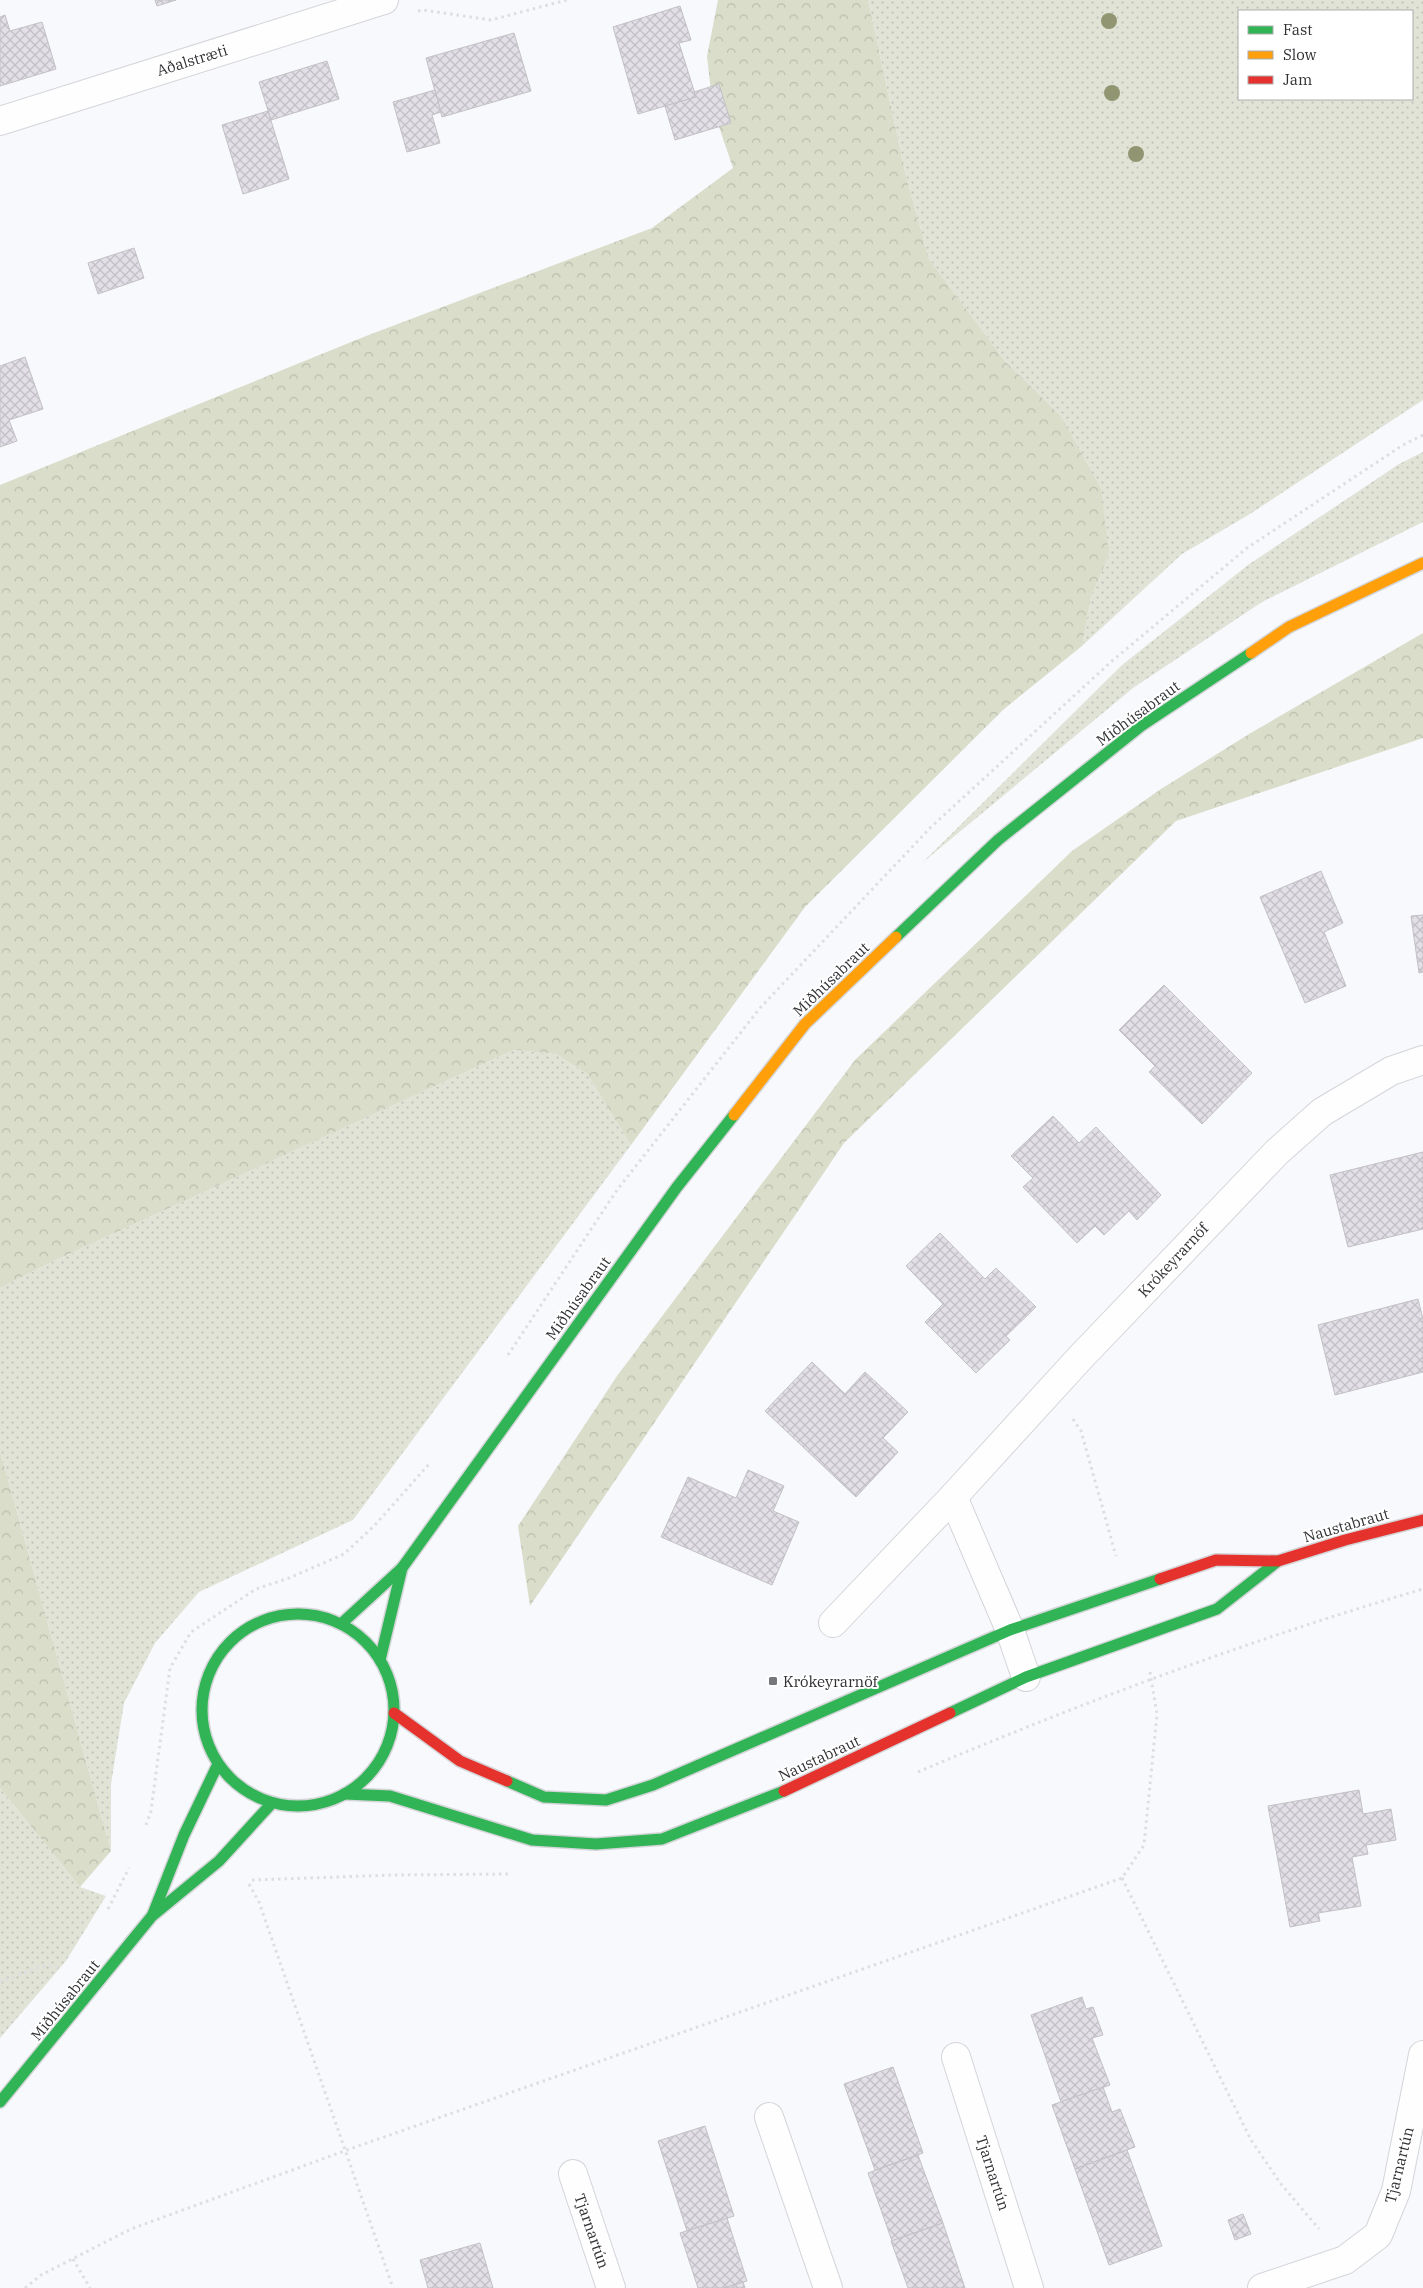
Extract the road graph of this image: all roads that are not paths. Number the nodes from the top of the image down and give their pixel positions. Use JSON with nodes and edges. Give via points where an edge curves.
{"nodes":[{"id":1,"x":384,"y":0,"type":"edge"},
{"id":2,"x":0,"y":121,"type":"edge"},
{"id":3,"x":1423,"y":563,"type":"edge"},
{"id":4,"x":1423,"y":1060,"type":"edge"},
{"id":5,"x":953,"y":1497,"type":"junction"},
{"id":6,"x":1423,"y":1520,"type":"edge"},
{"id":7,"x":1278,"y":1561,"type":"junction"},
{"id":8,"x":402,"y":1568,"type":"junction"},
{"id":9,"x":833,"y":1623,"type":"dead end"},
{"id":10,"x":341,"y":1624,"type":"junction"},
{"id":11,"x":1010,"y":1630,"type":"junction"},
{"id":12,"x":380,"y":1660,"type":"junction"},
{"id":13,"x":1026,"y":1677,"type":"junction"},
{"id":14,"x":394,"y":1713,"type":"junction"},
{"id":15,"x":218,"y":1764,"type":"junction"},
{"id":16,"x":345,"y":1794,"type":"junction"},
{"id":17,"x":272,"y":1803,"type":"junction"},
{"id":18,"x":152,"y":1916,"type":"junction"},
{"id":19,"x":1423,"y":2055,"type":"edge"},
{"id":20,"x":956,"y":2057,"type":"dead end"},
{"id":21,"x":0,"y":2102,"type":"edge"},
{"id":22,"x":769,"y":2116,"type":"dead end"},
{"id":23,"x":573,"y":2174,"type":"dead end"},
{"id":24,"x":611,"y":2288,"type":"edge"},
{"id":25,"x":828,"y":2288,"type":"edge"},
{"id":26,"x":1029,"y":2288,"type":"edge"},
{"id":27,"x":1262,"y":2288,"type":"edge"}],
"edges":[{"from":1,"to":2,"type":"street","name":"Aðalstræti"},
{"from":3,"to":8,"type":"street","name":"Miðhúsabraut","via":[[1289,627],[1141,726],[998,840],[805,1024],[677,1187]]},
{"from":4,"to":5,"type":"street","name":"Krókeyrarnöf","via":[[1391,1071],[1322,1112],[1277,1152]]},
{"from":5,"to":9,"type":"street","name":"Krókeyrarnöf"},
{"from":5,"to":11,"type":"street"},
{"from":6,"to":7,"type":"street","name":"Naustabraut"},
{"from":7,"to":11,"type":"street","name":"Naustabraut","via":[[1216,1560]]},
{"from":7,"to":13,"type":"street","name":"Naustabraut","via":[[1216,1609]]},
{"from":8,"to":10,"type":"street","name":"Miðhúsabraut"},
{"from":8,"to":12,"type":"street","name":"Miðhúsabraut"},
{"from":10,"to":12,"type":"street","via":[[363,1639]]},
{"from":10,"to":15,"type":"street","via":[[311,1614],[279,1615],[250,1626],[225,1646],[209,1673],[202,1704],[205,1735]]},
{"from":11,"to":13,"type":"street"},
{"from":11,"to":14,"type":"street","name":"Naustabraut","via":[[653,1785],[606,1800],[544,1797],[460,1761]]},
{"from":12,"to":14,"type":"street","via":[[391,1685]]},
{"from":13,"to":16,"type":"street","name":"Naustabraut","via":[[795,1787],[662,1839],[596,1844],[532,1840],[390,1796]]},
{"from":14,"to":16,"type":"street","via":[[388,1745],[370,1773]]},
{"from":15,"to":17,"type":"street","via":[[233,1781]]},
{"from":15,"to":18,"type":"street","name":"Miðhúsabraut","via":[[184,1835]]},
{"from":16,"to":17,"type":"street","via":[[322,1803],[297,1806]]},
{"from":17,"to":18,"type":"street","name":"Miðhúsabraut","via":[[220,1861]]},
{"from":18,"to":21,"type":"street","name":"Miðhúsabraut"},
{"from":19,"to":27,"type":"street","name":"Tjarnartún","via":[[1396,2190],[1378,2235],[1345,2260]]},
{"from":20,"to":26,"type":"street","name":"Tjarnartún"},
{"from":22,"to":25,"type":"street"},
{"from":23,"to":24,"type":"street","name":"Tjarnartún"}]}
